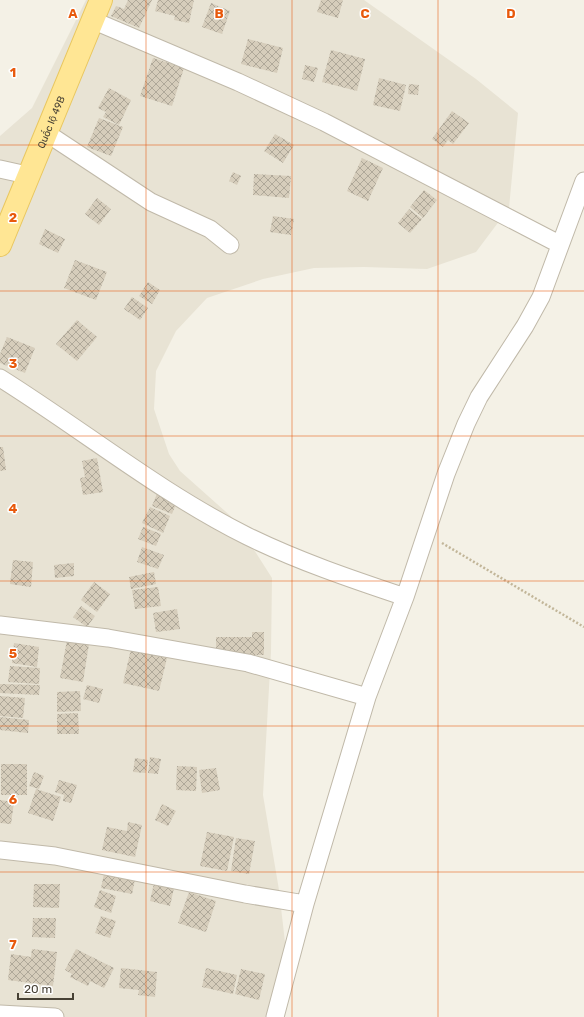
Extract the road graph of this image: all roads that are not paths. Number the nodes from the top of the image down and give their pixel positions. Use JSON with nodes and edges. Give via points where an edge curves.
{"nodes":[{"id":1,"x":100,"y":0,"type":"edge"},
{"id":2,"x":92,"y":20,"type":"junction"},
{"id":3,"x":45,"y":132,"type":"junction"},
{"id":4,"x":0,"y":169,"type":"edge"},
{"id":5,"x":27,"y":175,"type":"junction"},
{"id":6,"x":584,"y":181,"type":"edge"},
{"id":7,"x":559,"y":244,"type":"junction"},
{"id":8,"x":0,"y":245,"type":"edge"},
{"id":9,"x":230,"y":245,"type":"dead end"},
{"id":10,"x":0,"y":378,"type":"edge"},
{"id":11,"x":405,"y":597,"type":"junction"},
{"id":12,"x":0,"y":625,"type":"edge"},
{"id":13,"x":367,"y":696,"type":"junction"},
{"id":14,"x":0,"y":850,"type":"edge"},
{"id":15,"x":305,"y":904,"type":"junction"},
{"id":16,"x":0,"y":1014,"type":"edge"},
{"id":17,"x":54,"y":1017,"type":"edge"},
{"id":18,"x":275,"y":1017,"type":"edge"}],
"edges":[{"from":1,"to":2,"type":"main road","name":"Quốc lộ 49B"},
{"from":2,"to":3,"type":"main road","name":"Quốc lộ 49B"},
{"from":2,"to":7,"type":"street","via":[[238,82],[324,122]]},
{"from":3,"to":5,"type":"main road","name":"Quốc lộ 49B"},
{"from":3,"to":9,"type":"street","via":[[151,202],[210,228]]},
{"from":4,"to":5,"type":"street"},
{"from":5,"to":8,"type":"main road","name":"Quốc lộ 49B"},
{"from":6,"to":7,"type":"street"},
{"from":7,"to":11,"type":"street","via":[[541,297],[479,397],[466,424],[446,474]]},
{"from":10,"to":11,"type":"street","via":[[126,464],[247,536],[302,561]]},
{"from":11,"to":13,"type":"street"},
{"from":12,"to":13,"type":"street","via":[[108,638],[248,663]]},
{"from":13,"to":15,"type":"street"},
{"from":14,"to":15,"type":"street","via":[[55,856]]},
{"from":15,"to":18,"type":"street"},
{"from":16,"to":17,"type":"street"}]}
